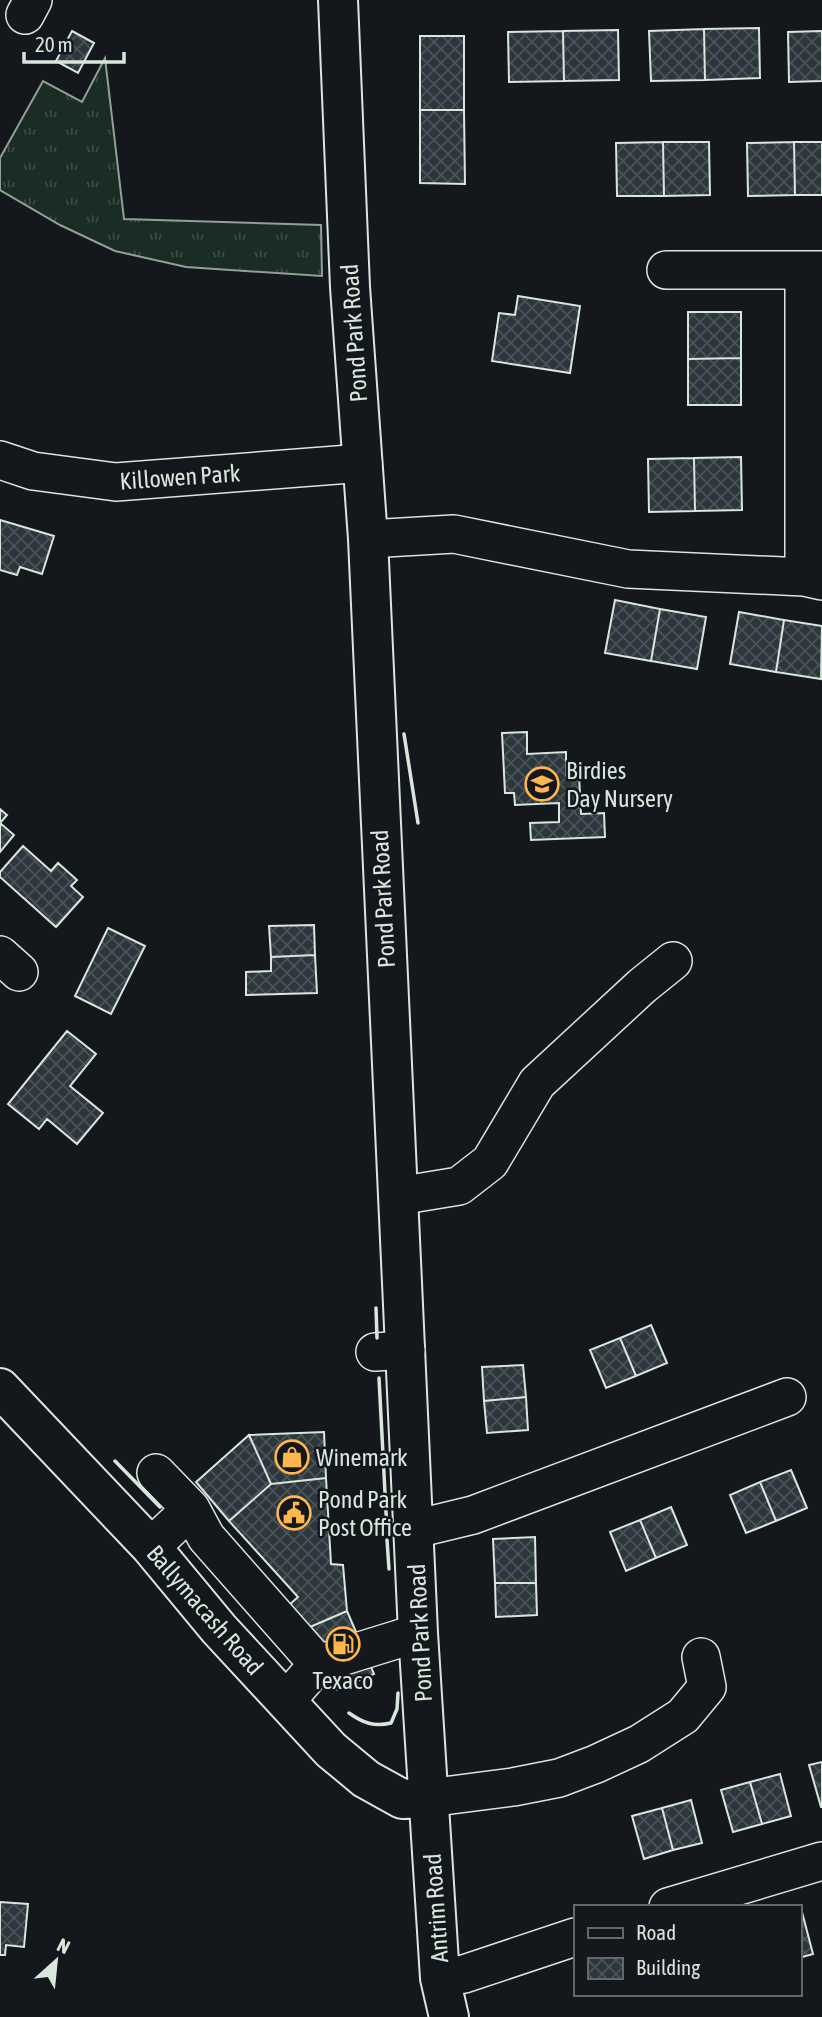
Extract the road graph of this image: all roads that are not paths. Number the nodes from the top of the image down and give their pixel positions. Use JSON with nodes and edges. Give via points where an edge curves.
{"nodes":[{"id":1,"x":338,"y":0,"type":"edge"},
{"id":2,"x":666,"y":270,"type":"dead end"},
{"id":3,"x":813,"y":270,"type":"edge"},
{"id":4,"x":0,"y":460,"type":"edge"},
{"id":5,"x":363,"y":463,"type":"junction"},
{"id":6,"x":368,"y":539,"type":"junction"},
{"id":7,"x":813,"y":579,"type":"edge"},
{"id":8,"x":673,"y":961,"type":"dead end"},
{"id":9,"x":398,"y":1196,"type":"junction"},
{"id":10,"x":0,"y":1388,"type":"edge"},
{"id":11,"x":787,"y":1397,"type":"dead end"},
{"id":12,"x":156,"y":1473,"type":"dead end"},
{"id":13,"x":191,"y":1509,"type":"junction"},
{"id":14,"x":415,"y":1529,"type":"junction"},
{"id":15,"x":151,"y":1547,"type":"junction"},
{"id":16,"x":418,"y":1633,"type":"junction"},
{"id":17,"x":701,"y":1657,"type":"dead end"},
{"id":18,"x":318,"y":1664,"type":"junction"},
{"id":19,"x":286,"y":1701,"type":"junction"},
{"id":20,"x":428,"y":1798,"type":"junction"},
{"id":21,"x":822,"y":1861,"type":"edge"},
{"id":22,"x":675,"y":1905,"type":"edge"},
{"id":23,"x":574,"y":1937,"type":"edge"},
{"id":24,"x":440,"y":1978,"type":"junction"},
{"id":25,"x":449,"y":2017,"type":"edge"}],
"edges":[{"from":1,"to":5,"type":"main road","name":"Pond Park Road"},
{"from":2,"to":3,"type":"street"},
{"from":3,"to":7,"type":"street"},
{"from":4,"to":5,"type":"street","name":"Killowen Park","via":[[33,471],[116,482]]},
{"from":5,"to":6,"type":"main road","name":"Pond Park Road"},
{"from":6,"to":7,"type":"street","via":[[454,534],[628,569]]},
{"from":6,"to":9,"type":"main road","name":"Pond Park Road"},
{"from":8,"to":9,"type":"street","via":[[537,1083],[490,1163],[459,1186]]},
{"from":9,"to":14,"type":"main road","name":"Pond Park Road","via":[[391,1351]]},
{"from":10,"to":15,"type":"main road","name":"Ballymacash Road"},
{"from":11,"to":14,"type":"street","via":[[473,1515]]},
{"from":12,"to":13,"type":"street"},
{"from":13,"to":15,"type":"street"},
{"from":13,"to":18,"type":"street","via":[[206,1538]]},
{"from":14,"to":16,"type":"main road","name":"Pond Park Road"},
{"from":15,"to":19,"type":"main road","name":"Ballymacash Road"},
{"from":16,"to":18,"type":"street"},
{"from":16,"to":20,"type":"main road","name":"Pond Park Road"},
{"from":17,"to":20,"type":"street","via":[[706,1688],[683,1716],[639,1744],[559,1779]]},
{"from":18,"to":19,"type":"street"},
{"from":19,"to":20,"type":"main road","name":"Ballymacash Road","via":[[331,1750],[366,1779],[402,1799]]},
{"from":20,"to":24,"type":"main road","name":"Antrim Road"},
{"from":21,"to":22,"type":"street"},
{"from":23,"to":24,"type":"street"},
{"from":24,"to":25,"type":"main road","name":"Antrim Road"}]}
